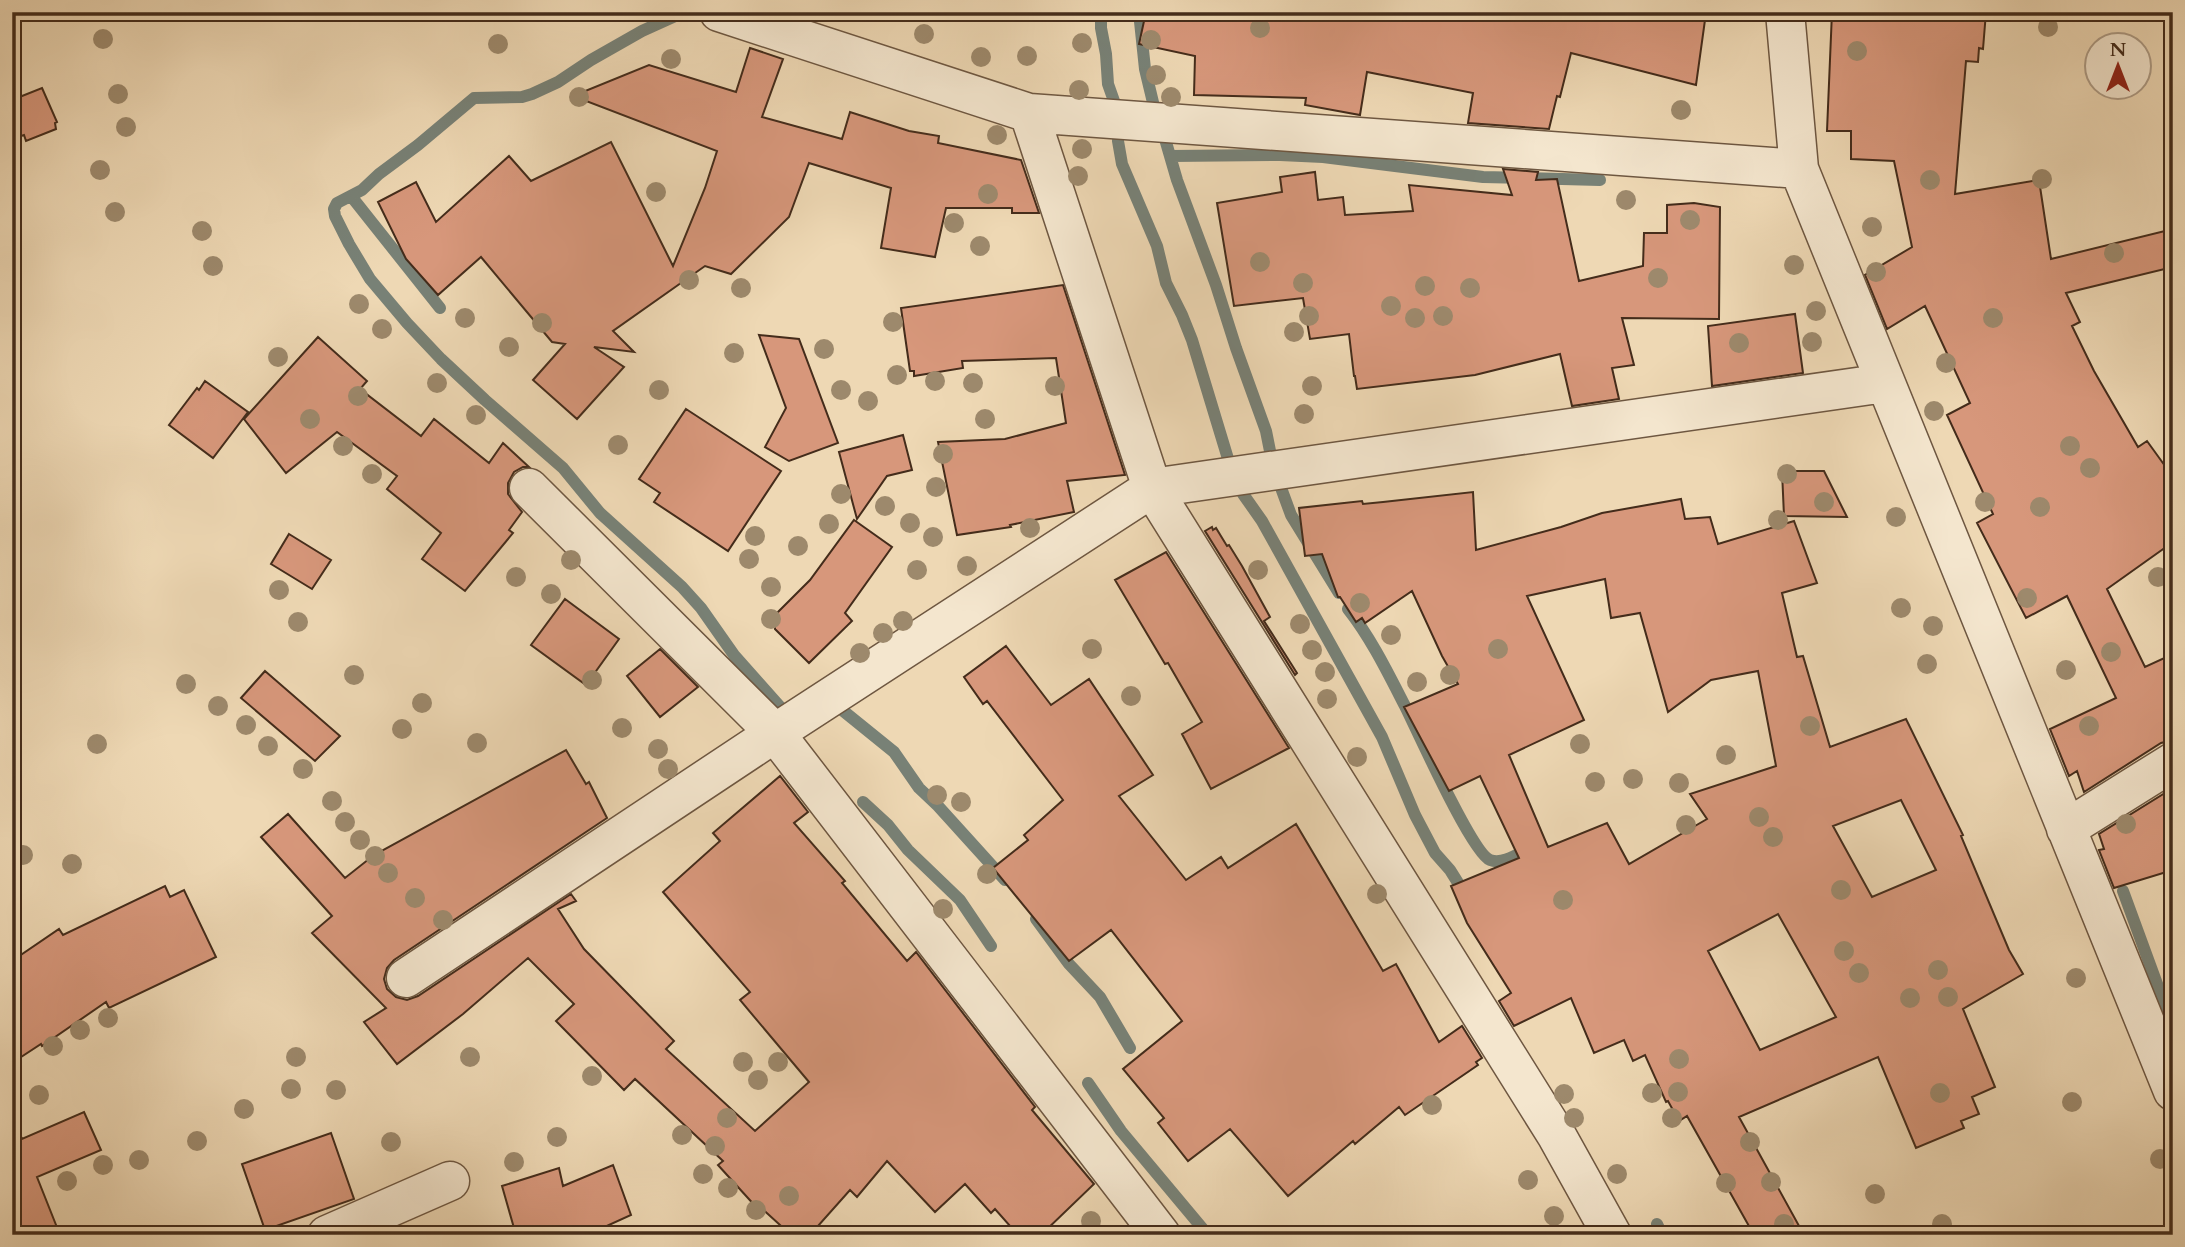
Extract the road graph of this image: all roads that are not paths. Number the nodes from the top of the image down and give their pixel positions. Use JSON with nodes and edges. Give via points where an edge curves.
{"nodes":[{"id":1,"x":719,"y":12,"type":"edge"},
{"id":2,"x":1785,"y":12,"type":"edge"},
{"id":3,"x":1029,"y":113,"type":"junction"},
{"id":4,"x":1799,"y":169,"type":"junction"},
{"id":5,"x":1885,"y":383,"type":"junction"},
{"id":6,"x":530,"y":488,"type":"dead end"},
{"id":7,"x":1152,"y":488,"type":"junction"},
{"id":8,"x":775,"y":733,"type":"junction"},
{"id":9,"x":2173,"y":762,"type":"edge"},
{"id":10,"x":2066,"y":829,"type":"junction"},
{"id":11,"x":407,"y":978,"type":"dead end"},
{"id":12,"x":2173,"y":1091,"type":"edge"},
{"id":13,"x":450,"y":1181,"type":"dead end"},
{"id":14,"x":327,"y":1235,"type":"edge"},
{"id":15,"x":1161,"y":1235,"type":"edge"},
{"id":16,"x":1612,"y":1235,"type":"edge"}],
"edges":[{"from":1,"to":3,"type":"street"},
{"from":2,"to":4,"type":"street"},
{"from":3,"to":4,"type":"street"},
{"from":3,"to":7,"type":"street"},
{"from":4,"to":5,"type":"street"},
{"from":5,"to":7,"type":"street"},
{"from":5,"to":10,"type":"street"},
{"from":6,"to":8,"type":"street"},
{"from":7,"to":8,"type":"street"},
{"from":7,"to":16,"type":"street","via":[[1557,1136]]},
{"from":8,"to":11,"type":"street"},
{"from":8,"to":15,"type":"street"},
{"from":9,"to":10,"type":"street"},
{"from":10,"to":12,"type":"street"},
{"from":13,"to":14,"type":"street"}]}
